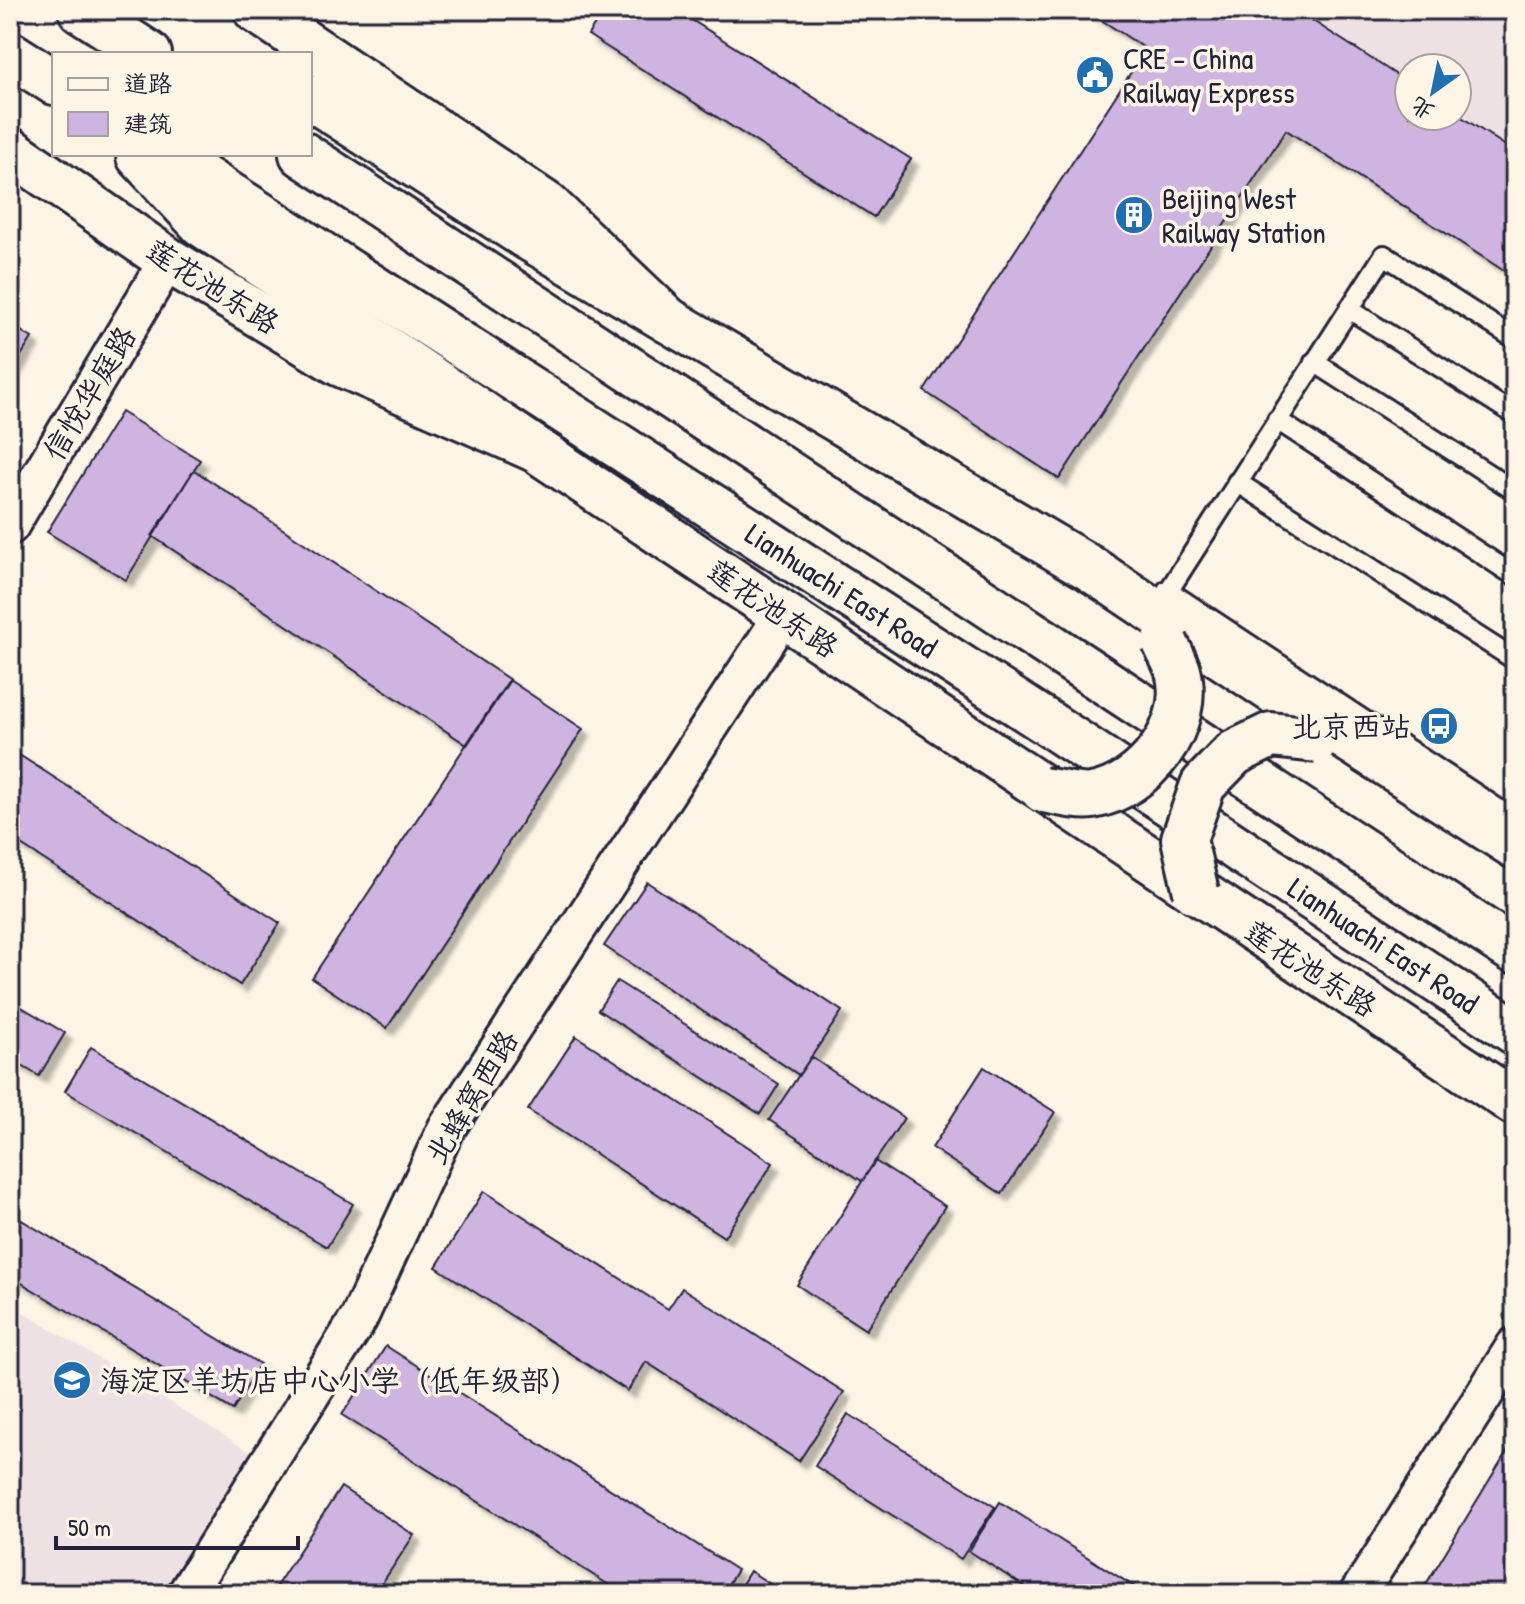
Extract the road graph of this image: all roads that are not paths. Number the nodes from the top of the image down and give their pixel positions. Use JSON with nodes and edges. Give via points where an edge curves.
{"nodes":[{"id":1,"x":256,"y":10,"type":"edge"},
{"id":2,"x":84,"y":12,"type":"edge"},
{"id":3,"x":150,"y":50,"type":"edge"},
{"id":4,"x":10,"y":54,"type":"edge"},
{"id":5,"x":50,"y":80,"type":"edge"},
{"id":6,"x":312,"y":98,"type":"edge"},
{"id":7,"x":438,"y":132,"type":"junction"},
{"id":8,"x":10,"y":150,"type":"edge"},
{"id":9,"x":140,"y":156,"type":"edge"},
{"id":10,"x":169,"y":156,"type":"edge"},
{"id":11,"x":305,"y":156,"type":"edge"},
{"id":12,"x":168,"y":260,"type":"junction"},
{"id":13,"x":1349,"y":309,"type":"junction"},
{"id":14,"x":668,"y":320,"type":"junction"},
{"id":15,"x":1515,"y":339,"type":"edge"},
{"id":16,"x":1314,"y":362,"type":"junction"},
{"id":17,"x":783,"y":366,"type":"dead end"},
{"id":18,"x":816,"y":408,"type":"junction"},
{"id":19,"x":1515,"y":415,"type":"edge"},
{"id":20,"x":1277,"y":420,"type":"junction"},
{"id":21,"x":535,"y":449,"type":"junction"},
{"id":22,"x":1237,"y":482,"type":"junction"},
{"id":23,"x":1515,"y":491,"type":"edge"},
{"id":24,"x":10,"y":526,"type":"edge"},
{"id":25,"x":1088,"y":567,"type":"junction"},
{"id":26,"x":1515,"y":576,"type":"edge"},
{"id":27,"x":1169,"y":590,"type":"junction"},
{"id":28,"x":783,"y":615,"type":"junction"},
{"id":29,"x":1177,"y":639,"type":"junction"},
{"id":30,"x":1515,"y":660,"type":"edge"},
{"id":31,"x":1317,"y":740,"type":"junction"},
{"id":32,"x":1043,"y":790,"type":"junction"},
{"id":33,"x":1515,"y":820,"type":"edge"},
{"id":34,"x":1515,"y":846,"type":"edge"},
{"id":35,"x":1515,"y":867,"type":"edge"},
{"id":36,"x":1196,"y":892,"type":"junction"},
{"id":37,"x":1515,"y":951,"type":"edge"},
{"id":38,"x":1515,"y":1032,"type":"edge"},
{"id":39,"x":1515,"y":1103,"type":"edge"},
{"id":40,"x":1515,"y":1346,"type":"edge"},
{"id":41,"x":186,"y":1594,"type":"edge"},
{"id":42,"x":1358,"y":1594,"type":"edge"}],
"edges":[{"from":1,"to":7,"type":"main road"},
{"from":2,"to":3,"type":"main road"},
{"from":4,"to":5,"type":"main road"},
{"from":6,"to":14,"type":"main road"},
{"from":7,"to":14,"type":"main road","via":[[547,205]]},
{"from":7,"to":17,"type":"main road","via":[[482,133],[564,184],[665,286]]},
{"from":8,"to":12,"type":"main road","name":"莲花池东路"},
{"from":9,"to":21,"type":"main road","via":[[202,224]]},
{"from":10,"to":38,"type":"main road","name":"Lianhuachi East Road","via":[[1030,711]]},
{"from":11,"to":37,"type":"main road"},
{"from":12,"to":21,"type":"main road","name":"莲花池东路","via":[[339,363]]},
{"from":12,"to":24,"type":"street","name":"信悦华庭路"},
{"from":13,"to":15,"type":"lane","via":[[1384,255]]},
{"from":13,"to":16,"type":"lane"},
{"from":13,"to":19,"type":"lane"},
{"from":14,"to":18,"type":"main road"},
{"from":16,"to":20,"type":"lane"},
{"from":16,"to":23,"type":"lane"},
{"from":18,"to":25,"type":"main road"},
{"from":18,"to":29,"type":"main road","via":[[836,437]]},
{"from":20,"to":22,"type":"lane"},
{"from":20,"to":26,"type":"lane"},
{"from":21,"to":28,"type":"main road","name":"莲花池东路"},
{"from":22,"to":27,"type":"lane"},
{"from":22,"to":30,"type":"lane"},
{"from":25,"to":27,"type":"lane"},
{"from":25,"to":29,"type":"main road"},
{"from":27,"to":29,"type":"lane"},
{"from":27,"to":33,"type":"lane"},
{"from":28,"to":32,"type":"main road","name":"莲花池东路"},
{"from":28,"to":41,"type":"street","name":"北蜂窝西路","via":[[446,1129],[359,1318]]},
{"from":29,"to":31,"type":"main road"},
{"from":29,"to":32,"type":"main road","bridge":true,"via":[[1179,704],[1157,757],[1126,782],[1091,796]]},
{"from":29,"to":34,"type":"main road"},
{"from":31,"to":35,"type":"main road"},
{"from":31,"to":36,"type":"main road","bridge":true,"via":[[1271,735],[1234,753],[1203,785],[1184,839]]},
{"from":32,"to":36,"type":"main road","name":"莲花池东路"},
{"from":36,"to":39,"type":"main road","name":"莲花池东路"},
{"from":40,"to":42,"type":"street"}]}
